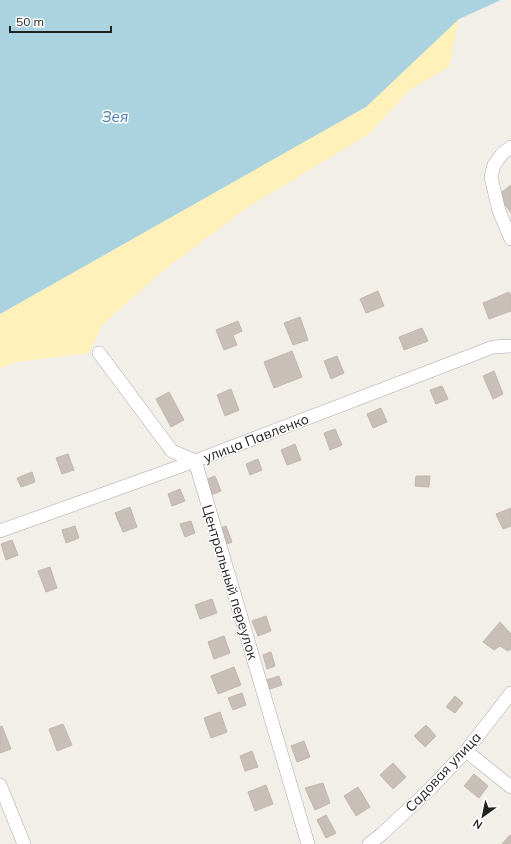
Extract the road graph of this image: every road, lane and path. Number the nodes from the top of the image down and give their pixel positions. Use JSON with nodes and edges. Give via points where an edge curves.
{"nodes":[{"id":1,"x":511,"y":147,"type":"edge"},
{"id":2,"x":511,"y":239,"type":"edge"},
{"id":3,"x":511,"y":346,"type":"edge"},
{"id":4,"x":99,"y":353,"type":"dead end"},
{"id":5,"x":194,"y":461,"type":"junction"},
{"id":6,"x":0,"y":531,"type":"edge"},
{"id":7,"x":511,"y":693,"type":"edge"},
{"id":8,"x":466,"y":751,"type":"junction"},
{"id":9,"x":0,"y":785,"type":"edge"},
{"id":10,"x":511,"y":787,"type":"edge"},
{"id":11,"x":24,"y":844,"type":"edge"},
{"id":12,"x":308,"y":844,"type":"edge"},
{"id":13,"x":369,"y":844,"type":"edge"}],
"edges":[{"from":1,"to":2,"type":"street","via":[[494,165],[491,177],[499,211]]},
{"from":3,"to":5,"type":"street","name":"улица Павленко","via":[[493,348]]},
{"from":4,"to":5,"type":"street","via":[[172,451]]},
{"from":5,"to":6,"type":"street","name":"улица Павленко"},
{"from":5,"to":12,"type":"street","name":"Центральный переулок"},
{"from":7,"to":8,"type":"street","name":"Садовая улица"},
{"from":8,"to":10,"type":"street"},
{"from":8,"to":13,"type":"street","name":"Садовая улица","via":[[429,790]]},
{"from":9,"to":11,"type":"street"}]}
